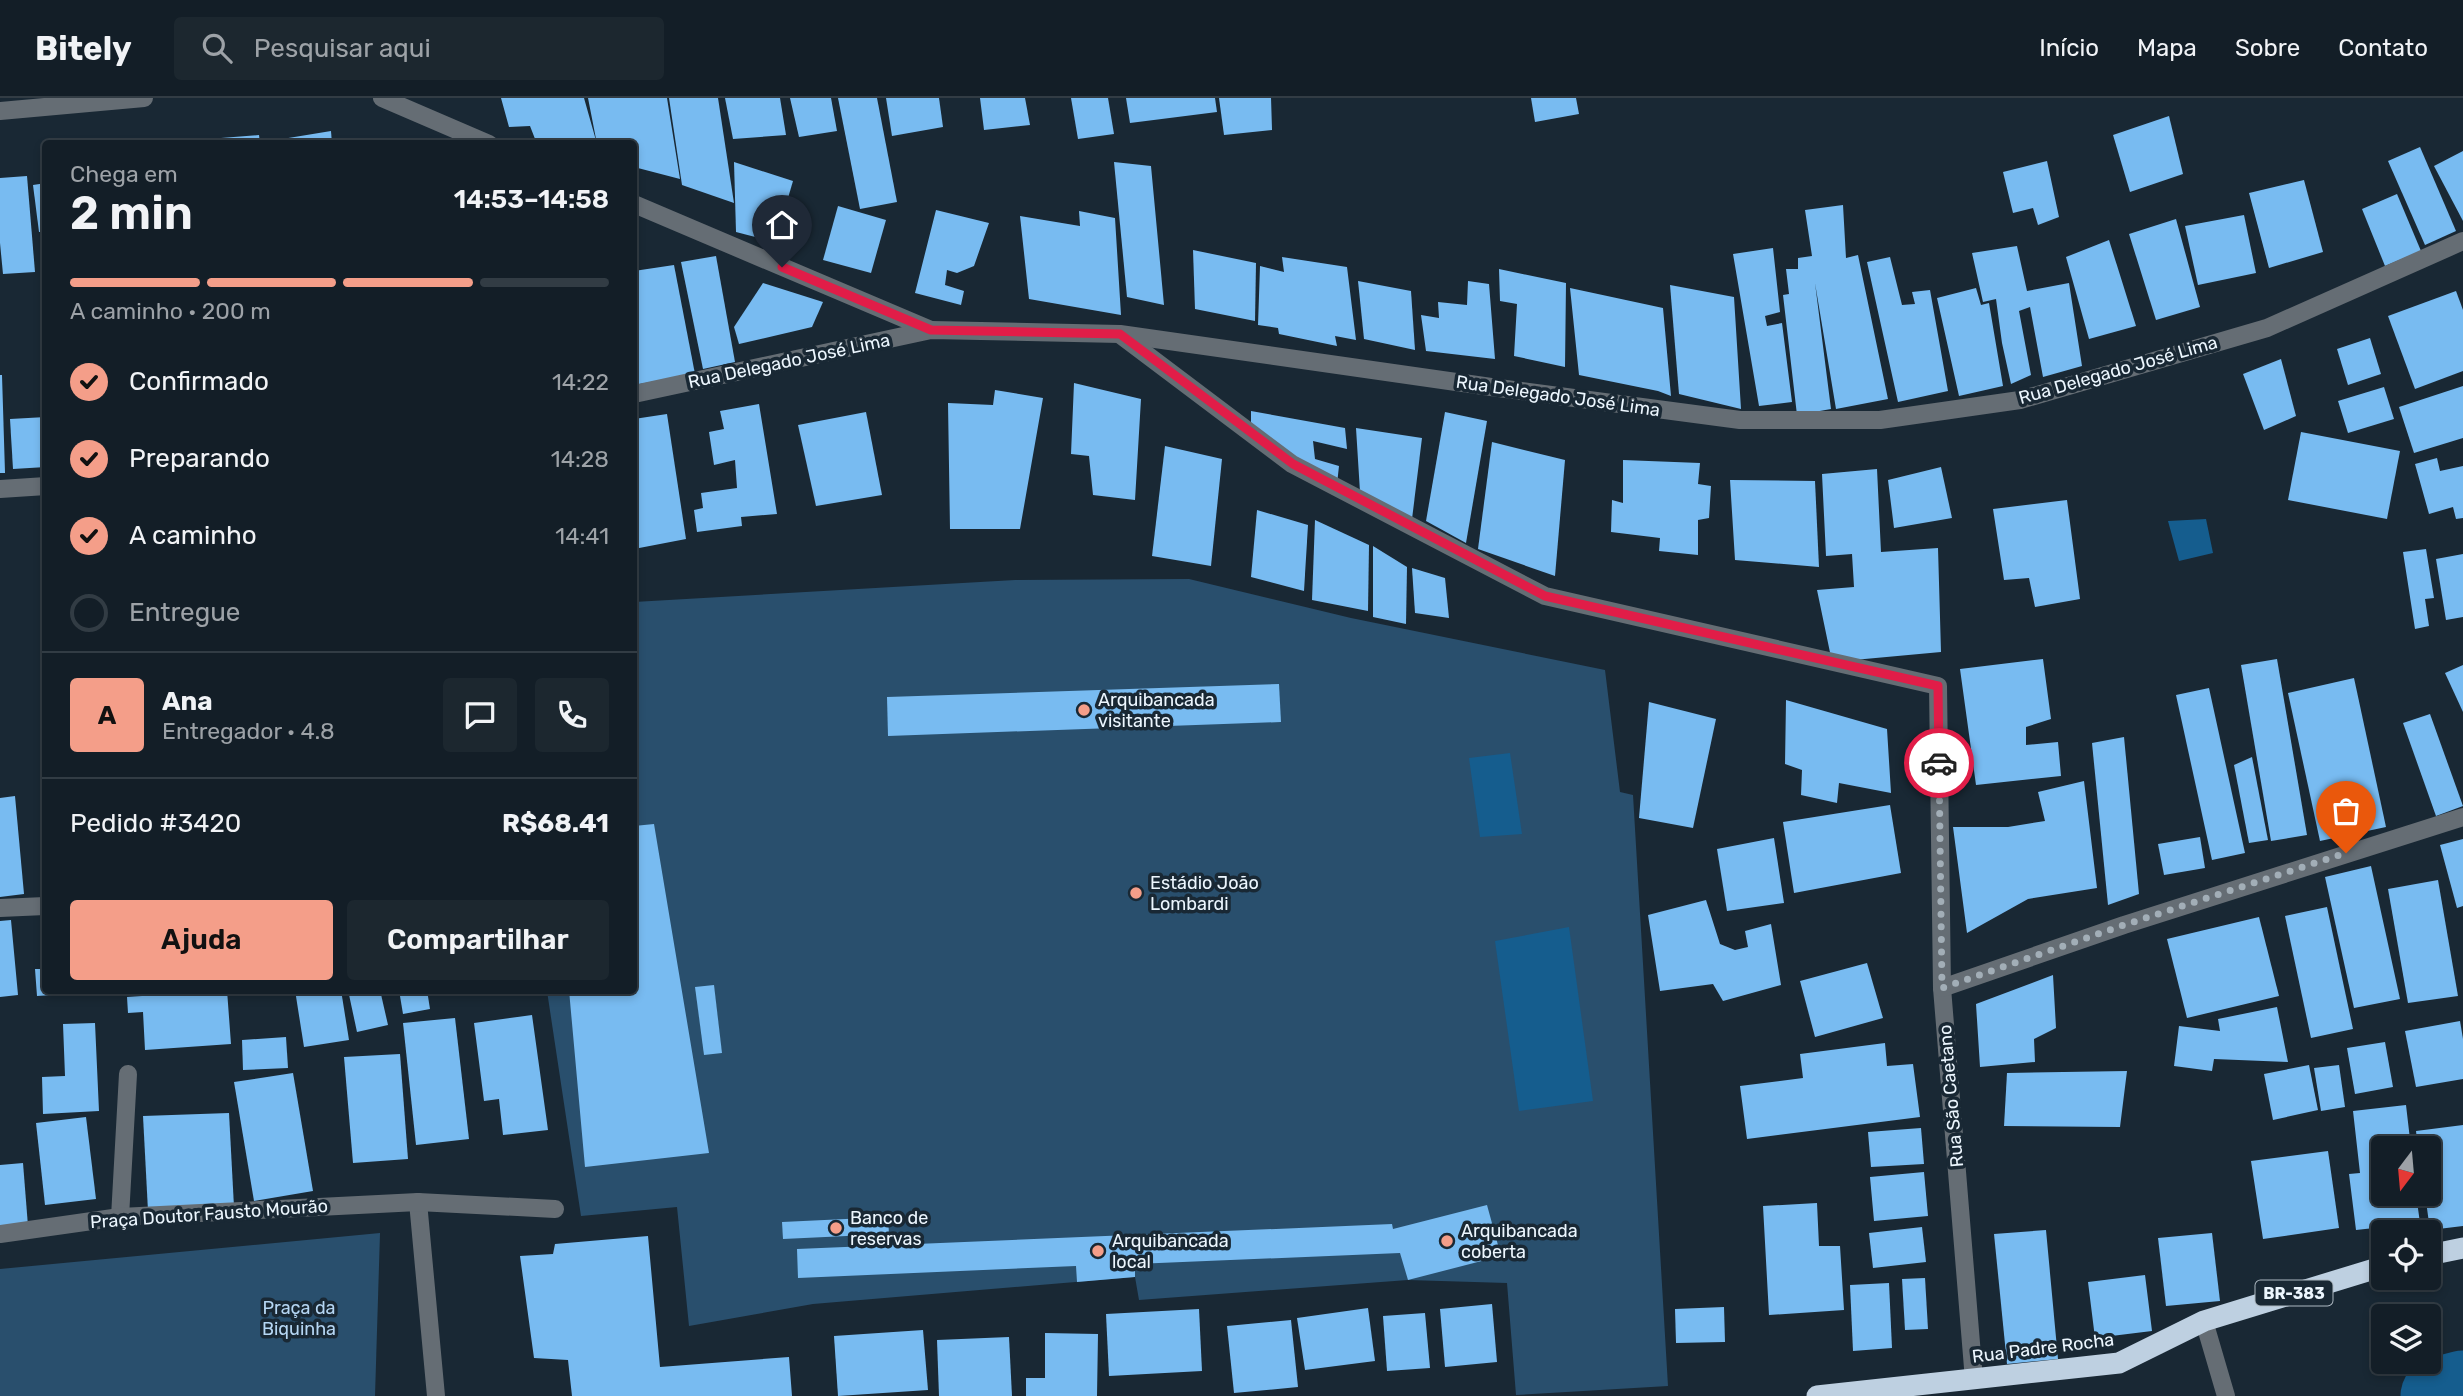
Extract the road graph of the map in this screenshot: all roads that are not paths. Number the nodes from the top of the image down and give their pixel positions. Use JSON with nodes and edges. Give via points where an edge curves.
{"nodes":[{"id":1,"x":144,"y":98,"type":"edge"},
{"id":2,"x":382,"y":98,"type":"edge"},
{"id":3,"x":0,"y":111,"type":"edge"},
{"id":4,"x":480,"y":140,"type":"edge"},
{"id":5,"x":637,"y":205,"type":"edge"},
{"id":6,"x":2463,"y":241,"type":"edge"},
{"id":7,"x":931,"y":330,"type":"junction"},
{"id":8,"x":1120,"y":334,"type":"junction"},
{"id":9,"x":637,"y":393,"type":"edge"},
{"id":10,"x":42,"y":486,"type":"edge"},
{"id":11,"x":0,"y":489,"type":"edge"},
{"id":12,"x":2463,"y":817,"type":"edge"},
{"id":13,"x":42,"y":906,"type":"edge"},
{"id":14,"x":0,"y":908,"type":"edge"},
{"id":15,"x":1942,"y":988,"type":"junction"},
{"id":16,"x":128,"y":1074,"type":"dead end"},
{"id":17,"x":418,"y":1202,"type":"junction"},
{"id":18,"x":555,"y":1209,"type":"dead end"},
{"id":19,"x":120,"y":1217,"type":"junction"},
{"id":20,"x":0,"y":1234,"type":"edge"},
{"id":21,"x":2463,"y":1248,"type":"edge"},
{"id":22,"x":2441,"y":1253,"type":"edge"},
{"id":23,"x":2371,"y":1270,"type":"edge"},
{"id":24,"x":2204,"y":1321,"type":"junction"},
{"id":25,"x":1973,"y":1380,"type":"junction"},
{"id":26,"x":2224,"y":1389,"type":"edge"},
{"id":27,"x":436,"y":1396,"type":"edge"},
{"id":28,"x":1817,"y":1396,"type":"edge"}],
"edges":[{"from":1,"to":3,"type":"street"},
{"from":2,"to":4,"type":"street"},
{"from":5,"to":7,"type":"street"},
{"from":6,"to":8,"type":"street","name":"Rua Delegado José Lima","via":[[2267,328],[2020,400],[1880,420],[1740,420]]},
{"from":7,"to":8,"type":"street","name":"Rua Delegado José Lima"},
{"from":7,"to":9,"type":"street","name":"Rua Delegado José Lima"},
{"from":8,"to":15,"type":"street","name":"Rua São Caetano","via":[[1293,464],[1545,596],[1938,686]]},
{"from":10,"to":11,"type":"street"},
{"from":12,"to":15,"type":"street"},
{"from":13,"to":14,"type":"street"},
{"from":15,"to":25,"type":"street","name":"Rua São Caetano"},
{"from":16,"to":19,"type":"street"},
{"from":17,"to":18,"type":"street","name":"Praça Doutor Fausto Mourão"},
{"from":17,"to":19,"type":"street","name":"Praça Doutor Fausto Mourão"},
{"from":17,"to":27,"type":"street"},
{"from":19,"to":20,"type":"street","name":"Praça Doutor Fausto Mourão"},
{"from":21,"to":22,"type":"highway"},
{"from":23,"to":24,"type":"highway","name":"Rua Padre Rocha","number":"BR-383"},
{"from":24,"to":25,"type":"highway","name":"Rua Padre Rocha","number":"BR-383","via":[[2119,1363]]},
{"from":24,"to":26,"type":"street"},
{"from":25,"to":28,"type":"highway","name":"Rua Padre Rocha","number":"BR-383"}]}
